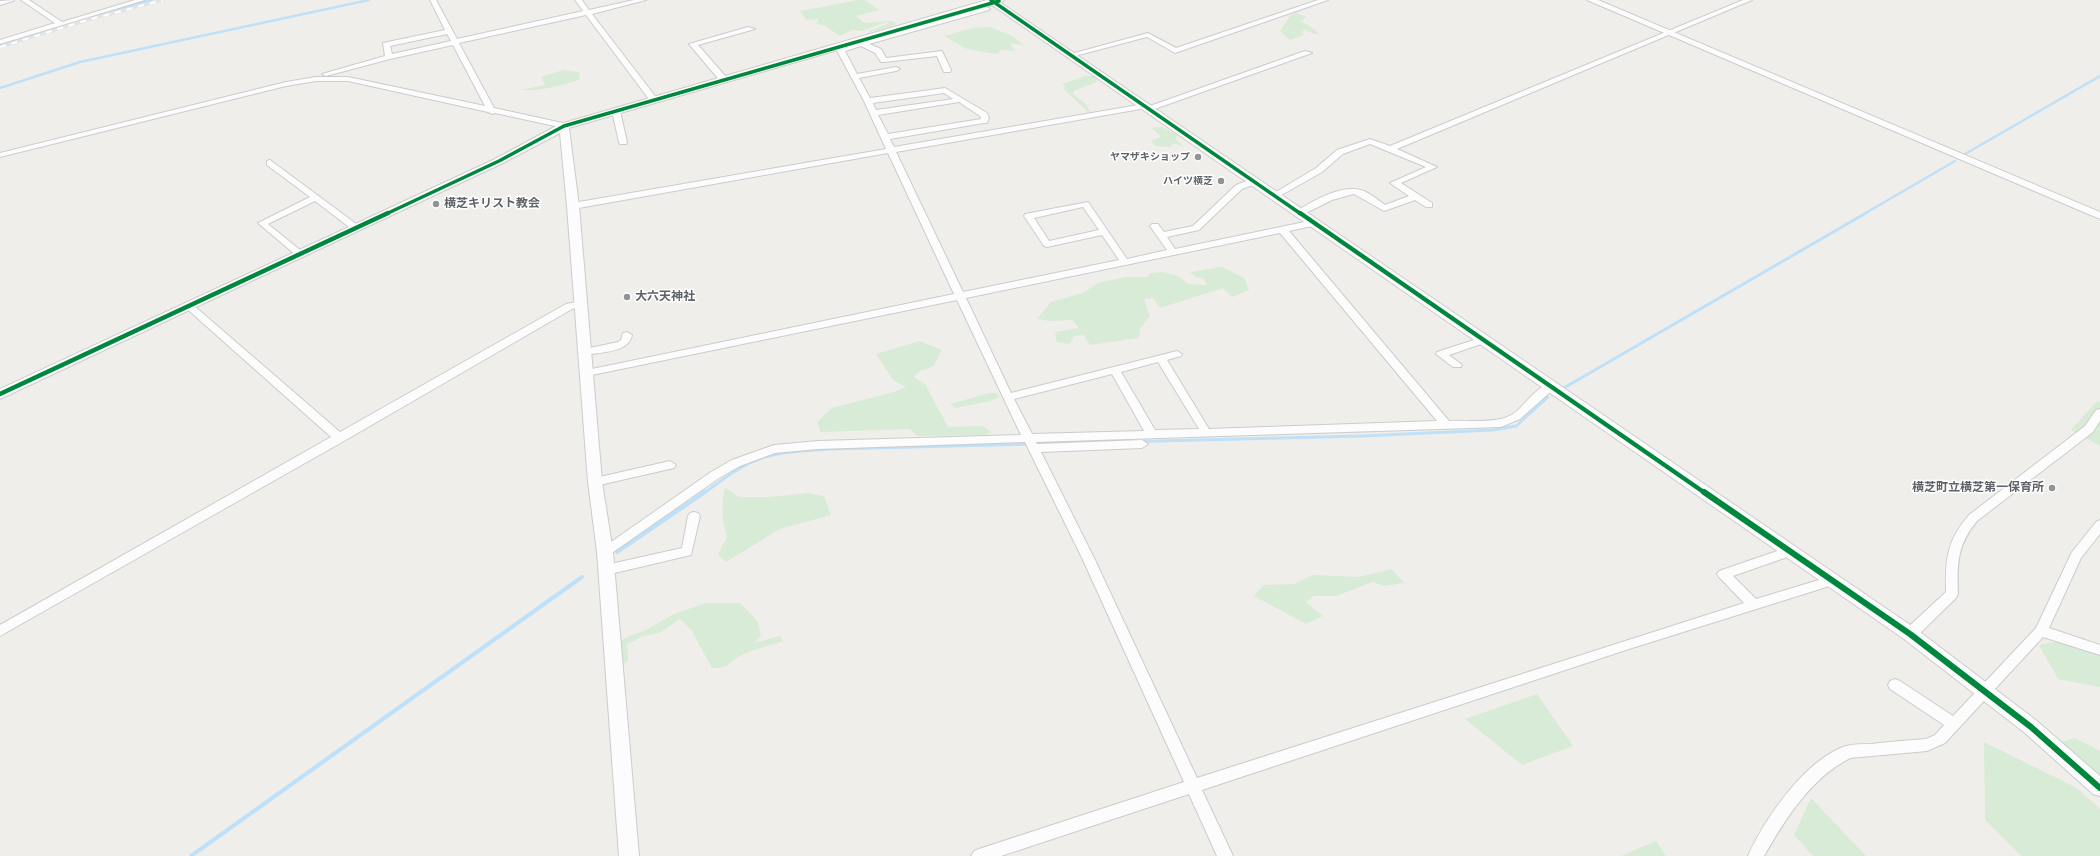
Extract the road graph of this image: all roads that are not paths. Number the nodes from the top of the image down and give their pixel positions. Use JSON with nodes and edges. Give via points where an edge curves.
{"nodes":[{"id":1,"x":11,"y":0,"type":"edge"},
{"id":2,"x":24,"y":0,"type":"edge"},
{"id":3,"x":142,"y":0,"type":"edge"},
{"id":4,"x":433,"y":0,"type":"edge"},
{"id":5,"x":578,"y":0,"type":"edge"},
{"id":6,"x":643,"y":0,"type":"edge"},
{"id":7,"x":1325,"y":0,"type":"edge"},
{"id":8,"x":1591,"y":0,"type":"edge"},
{"id":9,"x":1749,"y":0,"type":"edge"},
{"id":10,"x":993,"y":3,"type":"edge"},
{"id":11,"x":0,"y":4,"type":"edge"},
{"id":12,"x":588,"y":13,"type":"junction"},
{"id":13,"x":59,"y":23,"type":"junction"},
{"id":14,"x":751,"y":29,"type":"dead end"},
{"id":15,"x":450,"y":31,"type":"junction"},
{"id":16,"x":1670,"y":34,"type":"junction"},
{"id":17,"x":0,"y":42,"type":"edge"},
{"id":18,"x":455,"y":42,"type":"junction"},
{"id":19,"x":863,"y":44,"type":"junction"},
{"id":20,"x":840,"y":48,"type":"junction"},
{"id":21,"x":1308,"y":53,"type":"dead end"},
{"id":22,"x":1071,"y":55,"type":"junction"},
{"id":23,"x":389,"y":57,"type":"junction"},
{"id":24,"x":896,"y":69,"type":"dead end"},
{"id":25,"x":947,"y":70,"type":"dead end"},
{"id":26,"x":856,"y":76,"type":"junction"},
{"id":27,"x":316,"y":79,"type":"junction"},
{"id":28,"x":724,"y":80,"type":"junction"},
{"id":29,"x":654,"y":100,"type":"junction"},
{"id":30,"x":960,"y":100,"type":"junction"},
{"id":31,"x":868,"y":101,"type":"junction"},
{"id":32,"x":1147,"y":107,"type":"junction"},
{"id":33,"x":616,"y":111,"type":"junction"},
{"id":34,"x":492,"y":112,"type":"junction"},
{"id":35,"x":873,"y":114,"type":"junction"},
{"id":36,"x":564,"y":126,"type":"junction"},
{"id":37,"x":885,"y":137,"type":"junction"},
{"id":38,"x":623,"y":142,"type":"dead end"},
{"id":39,"x":891,"y":149,"type":"junction"},
{"id":40,"x":1392,"y":149,"type":"junction"},
{"id":41,"x":0,"y":155,"type":"edge"},
{"id":42,"x":270,"y":163,"type":"dead end"},
{"id":43,"x":1255,"y":181,"type":"junction"},
{"id":44,"x":1275,"y":195,"type":"junction"},
{"id":45,"x":1416,"y":197,"type":"junction"},
{"id":46,"x":315,"y":198,"type":"junction"},
{"id":47,"x":1429,"y":205,"type":"dead end"},
{"id":48,"x":573,"y":206,"type":"junction"},
{"id":49,"x":1299,"y":213,"type":"junction"},
{"id":50,"x":2100,"y":216,"type":"edge"},
{"id":51,"x":1314,"y":224,"type":"junction"},
{"id":52,"x":1155,"y":226,"type":"dead end"},
{"id":53,"x":356,"y":228,"type":"junction"},
{"id":54,"x":1283,"y":230,"type":"junction"},
{"id":55,"x":1104,"y":232,"type":"junction"},
{"id":56,"x":1161,"y":235,"type":"junction"},
{"id":57,"x":1173,"y":252,"type":"junction"},
{"id":58,"x":300,"y":254,"type":"junction"},
{"id":59,"x":1125,"y":262,"type":"junction"},
{"id":60,"x":960,"y":297,"type":"junction"},
{"id":61,"x":580,"y":304,"type":"junction"},
{"id":62,"x":189,"y":306,"type":"junction"},
{"id":63,"x":627,"y":335,"type":"dead end"},
{"id":64,"x":1483,"y":340,"type":"junction"},
{"id":65,"x":585,"y":352,"type":"junction"},
{"id":66,"x":1177,"y":354,"type":"dead end"},
{"id":67,"x":1161,"y":359,"type":"junction"},
{"id":68,"x":1457,"y":366,"type":"dead end"},
{"id":69,"x":1115,"y":371,"type":"junction"},
{"id":70,"x":587,"y":373,"type":"junction"},
{"id":71,"x":1551,"y":387,"type":"junction"},
{"id":72,"x":0,"y":394,"type":"edge"},
{"id":73,"x":1008,"y":398,"type":"junction"},
{"id":74,"x":2100,"y":413,"type":"edge"},
{"id":75,"x":1448,"y":426,"type":"junction"},
{"id":76,"x":1206,"y":432,"type":"junction"},
{"id":77,"x":1150,"y":433,"type":"junction"},
{"id":78,"x":340,"y":438,"type":"junction"},
{"id":79,"x":1030,"y":443,"type":"junction"},
{"id":80,"x":1142,"y":444,"type":"dead end"},
{"id":81,"x":670,"y":465,"type":"dead end"},
{"id":82,"x":595,"y":482,"type":"junction"},
{"id":83,"x":694,"y":516,"type":"dead end"},
{"id":84,"x":2100,"y":525,"type":"edge"},
{"id":85,"x":605,"y":552,"type":"junction"},
{"id":86,"x":1789,"y":552,"type":"junction"},
{"id":87,"x":606,"y":570,"type":"junction"},
{"id":88,"x":1832,"y":581,"type":"junction"},
{"id":89,"x":1756,"y":606,"type":"junction"},
{"id":90,"x":0,"y":630,"type":"edge"},
{"id":91,"x":2041,"y":631,"type":"junction"},
{"id":92,"x":1910,"y":634,"type":"junction"},
{"id":93,"x":2100,"y":650,"type":"edge"},
{"id":94,"x":1895,"y":685,"type":"dead end"},
{"id":95,"x":1986,"y":691,"type":"junction"},
{"id":96,"x":1954,"y":724,"type":"junction"},
{"id":97,"x":1193,"y":786,"type":"junction"},
{"id":98,"x":2100,"y":788,"type":"edge"},
{"id":99,"x":629,"y":856,"type":"edge"},
{"id":100,"x":979,"y":856,"type":"edge"},
{"id":101,"x":1225,"y":856,"type":"edge"},
{"id":102,"x":1756,"y":856,"type":"edge"}],
"edges":[{"from":1,"to":11,"type":"street"},
{"from":2,"to":13,"type":"street"},
{"from":3,"to":13,"type":"street"},
{"from":4,"to":15,"type":"street"},
{"from":5,"to":12,"type":"street"},
{"from":6,"to":12,"type":"street"},
{"from":7,"to":22,"type":"street","via":[[1175,51],[1148,35]]},
{"from":8,"to":16,"type":"street"},
{"from":9,"to":16,"type":"street"},
{"from":10,"to":19,"type":"street"},
{"from":10,"to":20,"type":"street"},
{"from":10,"to":22,"type":"street"},
{"from":12,"to":18,"type":"street"},
{"from":12,"to":29,"type":"street"},
{"from":13,"to":17,"type":"street"},
{"from":14,"to":28,"type":"street","via":[[692,44]]},
{"from":15,"to":18,"type":"street"},
{"from":15,"to":23,"type":"street","via":[[386,45]]},
{"from":16,"to":40,"type":"street"},
{"from":16,"to":50,"type":"street"},
{"from":18,"to":23,"type":"street"},
{"from":18,"to":34,"type":"street"},
{"from":19,"to":20,"type":"street"},
{"from":19,"to":25,"type":"street","via":[[878,51],[884,60],[939,54]]},
{"from":20,"to":26,"type":"street"},
{"from":20,"to":28,"type":"street"},
{"from":21,"to":32,"type":"street"},
{"from":22,"to":32,"type":"street"},
{"from":23,"to":27,"type":"street"},
{"from":24,"to":26,"type":"street"},
{"from":26,"to":31,"type":"street"},
{"from":27,"to":34,"type":"street","via":[[348,79]]},
{"from":27,"to":41,"type":"street","via":[[278,86]]},
{"from":28,"to":29,"type":"street"},
{"from":29,"to":33,"type":"street"},
{"from":30,"to":31,"type":"street","via":[[945,90]]},
{"from":30,"to":35,"type":"street"},
{"from":30,"to":37,"type":"street","via":[[984,115],[984,121]]},
{"from":31,"to":35,"type":"street"},
{"from":32,"to":39,"type":"street"},
{"from":32,"to":43,"type":"street"},
{"from":33,"to":36,"type":"street"},
{"from":33,"to":38,"type":"street"},
{"from":34,"to":36,"type":"street"},
{"from":35,"to":37,"type":"street"},
{"from":36,"to":48,"type":"street"},
{"from":36,"to":53,"type":"street","via":[[499,161]]},
{"from":37,"to":39,"type":"street"},
{"from":39,"to":48,"type":"street"},
{"from":39,"to":60,"type":"street"},
{"from":40,"to":44,"type":"street","via":[[1370,141],[1340,152],[1319,170]]},
{"from":40,"to":45,"type":"street","via":[[1433,167],[1394,183]]},
{"from":42,"to":46,"type":"street"},
{"from":43,"to":44,"type":"street"},
{"from":43,"to":56,"type":"street","via":[[1239,187],[1196,228]]},
{"from":44,"to":49,"type":"street"},
{"from":45,"to":47,"type":"street"},
{"from":45,"to":49,"type":"street","via":[[1384,208],[1360,192],[1350,191]]},
{"from":46,"to":53,"type":"street"},
{"from":46,"to":58,"type":"street","via":[[262,223]]},
{"from":48,"to":61,"type":"street"},
{"from":49,"to":51,"type":"street"},
{"from":51,"to":54,"type":"street"},
{"from":51,"to":64,"type":"street"},
{"from":52,"to":56,"type":"street"},
{"from":53,"to":58,"type":"street"},
{"from":54,"to":57,"type":"street"},
{"from":54,"to":75,"type":"street"},
{"from":55,"to":55,"type":"street","via":[[1085,204],[1028,216],[1048,244]]},
{"from":55,"to":59,"type":"street"},
{"from":56,"to":57,"type":"street"},
{"from":57,"to":59,"type":"street"},
{"from":58,"to":62,"type":"street"},
{"from":59,"to":60,"type":"street"},
{"from":60,"to":70,"type":"street"},
{"from":60,"to":73,"type":"street"},
{"from":61,"to":65,"type":"street"},
{"from":61,"to":78,"type":"street","via":[[569,306]]},
{"from":62,"to":72,"type":"street"},
{"from":62,"to":78,"type":"street"},
{"from":63,"to":65,"type":"street","via":[[626,341],[621,345]]},
{"from":64,"to":68,"type":"street","via":[[1442,354]]},
{"from":64,"to":71,"type":"street"},
{"from":65,"to":70,"type":"street"},
{"from":66,"to":67,"type":"street"},
{"from":67,"to":69,"type":"street"},
{"from":67,"to":76,"type":"street"},
{"from":69,"to":73,"type":"street"},
{"from":69,"to":77,"type":"street"},
{"from":70,"to":82,"type":"street"},
{"from":71,"to":75,"type":"street","via":[[1543,390],[1511,421]]},
{"from":71,"to":86,"type":"street"},
{"from":73,"to":79,"type":"street"},
{"from":74,"to":92,"type":"street","via":[[2088,429],[1973,518],[1962,530],[1955,544],[1951,562],[1952,594]]},
{"from":75,"to":76,"type":"street"},
{"from":76,"to":77,"type":"street"},
{"from":77,"to":79,"type":"street"},
{"from":78,"to":90,"type":"street"},
{"from":79,"to":80,"type":"street"},
{"from":79,"to":85,"type":"street","via":[[818,445],[774,449],[754,455],[715,474]]},
{"from":79,"to":97,"type":"street","via":[[1089,560]]},
{"from":81,"to":82,"type":"street"},
{"from":82,"to":85,"type":"street"},
{"from":83,"to":87,"type":"street","via":[[686,552]]},
{"from":84,"to":91,"type":"street","via":[[2076,555]]},
{"from":85,"to":87,"type":"street"},
{"from":86,"to":88,"type":"street"},
{"from":86,"to":89,"type":"street","via":[[1723,574]]},
{"from":87,"to":99,"type":"street"},
{"from":88,"to":89,"type":"street"},
{"from":88,"to":92,"type":"street"},
{"from":89,"to":97,"type":"street","via":[[1629,644]]},
{"from":91,"to":93,"type":"street"},
{"from":91,"to":95,"type":"street"},
{"from":92,"to":95,"type":"street"},
{"from":94,"to":96,"type":"street"},
{"from":95,"to":96,"type":"street"},
{"from":95,"to":98,"type":"street"},
{"from":96,"to":102,"type":"street","via":[[1940,739],[1928,745],[1839,755],[1814,774],[1777,820]]},
{"from":97,"to":100,"type":"street"},
{"from":97,"to":101,"type":"street"}]}
